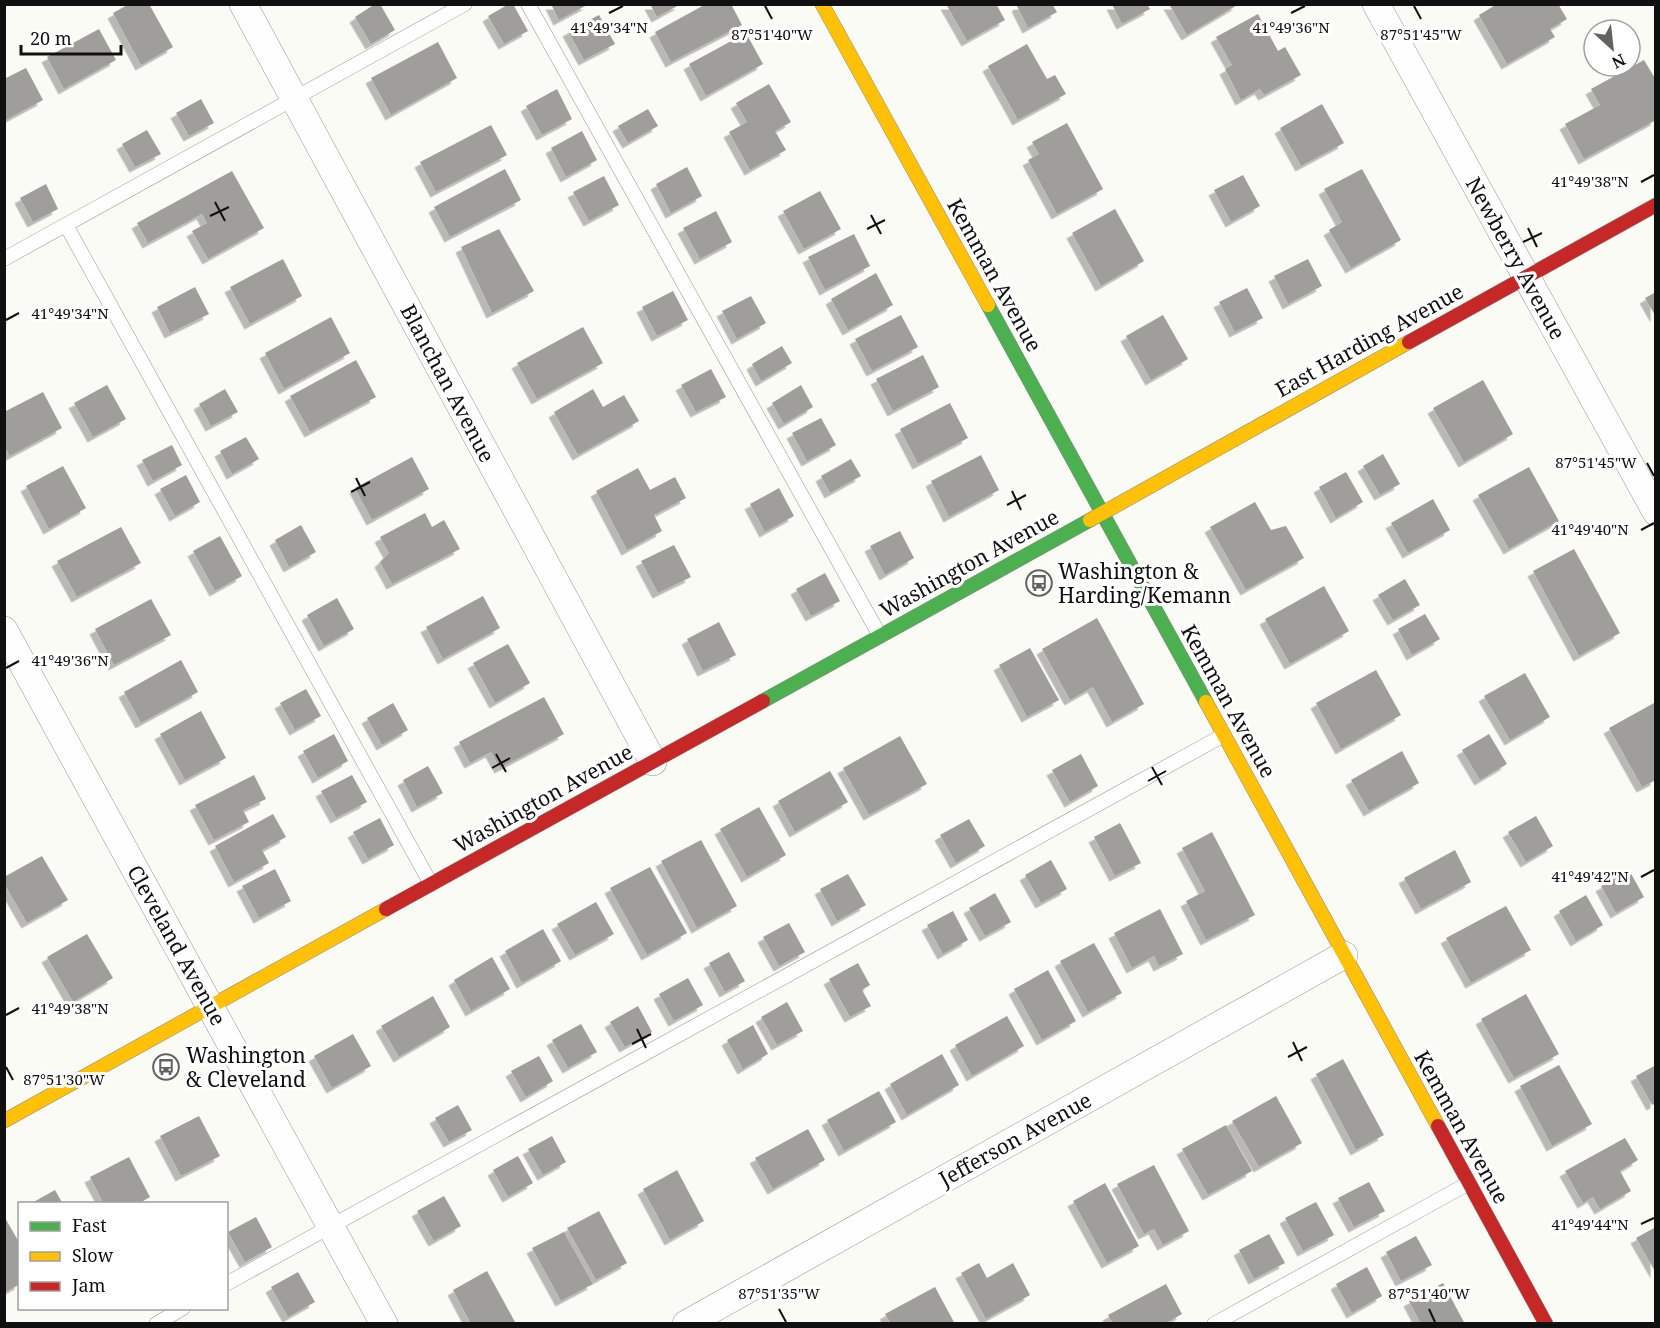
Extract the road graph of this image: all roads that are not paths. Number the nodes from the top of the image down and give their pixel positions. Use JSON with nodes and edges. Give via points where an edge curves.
{"nodes":[{"id":1,"x":243,"y":4,"type":"edge"},
{"id":2,"x":465,"y":4,"type":"edge"},
{"id":3,"x":528,"y":4,"type":"edge"},
{"id":4,"x":822,"y":4,"type":"edge"},
{"id":5,"x":1376,"y":4,"type":"edge"},
{"id":6,"x":294,"y":99,"type":"junction"},
{"id":7,"x":1656,"y":205,"type":"edge"},
{"id":8,"x":66,"y":225,"type":"junction"},
{"id":9,"x":4,"y":259,"type":"edge"},
{"id":10,"x":1526,"y":276,"type":"junction"},
{"id":11,"x":1656,"y":512,"type":"edge"},
{"id":12,"x":1103,"y":513,"type":"junction"},
{"id":13,"x":4,"y":630,"type":"edge"},
{"id":14,"x":880,"y":636,"type":"junction"},
{"id":15,"x":1224,"y":735,"type":"junction"},
{"id":16,"x":653,"y":762,"type":"junction"},
{"id":17,"x":431,"y":884,"type":"junction"},
{"id":18,"x":1344,"y":956,"type":"junction"},
{"id":19,"x":210,"y":1006,"type":"junction"},
{"id":20,"x":4,"y":1121,"type":"edge"},
{"id":21,"x":1469,"y":1183,"type":"junction"},
{"id":22,"x":331,"y":1226,"type":"junction"},
{"id":23,"x":228,"y":1283,"type":"edge"},
{"id":24,"x":179,"y":1310,"type":"edge"},
{"id":25,"x":156,"y":1323,"type":"edge"},
{"id":26,"x":384,"y":1323,"type":"edge"},
{"id":27,"x":686,"y":1323,"type":"edge"},
{"id":28,"x":1214,"y":1323,"type":"edge"},
{"id":29,"x":1546,"y":1323,"type":"edge"}],
"edges":[{"from":1,"to":6,"type":"street","name":"Blanchan Avenue"},
{"from":2,"to":6,"type":"lane"},
{"from":3,"to":14,"type":"lane"},
{"from":4,"to":12,"type":"street","name":"Kemman Avenue"},
{"from":5,"to":10,"type":"street","name":"Newberry Avenue"},
{"from":6,"to":8,"type":"lane"},
{"from":6,"to":16,"type":"street","name":"Blanchan Avenue"},
{"from":7,"to":10,"type":"street","name":"East Harding Avenue"},
{"from":8,"to":9,"type":"lane"},
{"from":8,"to":17,"type":"lane"},
{"from":10,"to":11,"type":"street","name":"Newberry Avenue"},
{"from":10,"to":12,"type":"street","name":"East Harding Avenue"},
{"from":12,"to":14,"type":"street","name":"Washington Avenue"},
{"from":12,"to":15,"type":"street","name":"Kemman Avenue"},
{"from":13,"to":19,"type":"street","name":"Cleveland Avenue"},
{"from":14,"to":16,"type":"street","name":"Washington Avenue"},
{"from":15,"to":18,"type":"street","name":"Kemman Avenue"},
{"from":15,"to":22,"type":"lane"},
{"from":16,"to":17,"type":"street","name":"Washington Avenue"},
{"from":17,"to":19,"type":"street","name":"Washington Avenue"},
{"from":18,"to":21,"type":"street","name":"Kemman Avenue"},
{"from":18,"to":27,"type":"street","name":"Jefferson Avenue"},
{"from":19,"to":20,"type":"street","name":"Washington Avenue"},
{"from":19,"to":22,"type":"street","name":"Cleveland Avenue"},
{"from":21,"to":28,"type":"lane"},
{"from":21,"to":29,"type":"street","name":"Kemman Avenue"},
{"from":22,"to":23,"type":"lane"},
{"from":22,"to":26,"type":"street","name":"Cleveland Avenue"},
{"from":24,"to":25,"type":"lane"}]}
